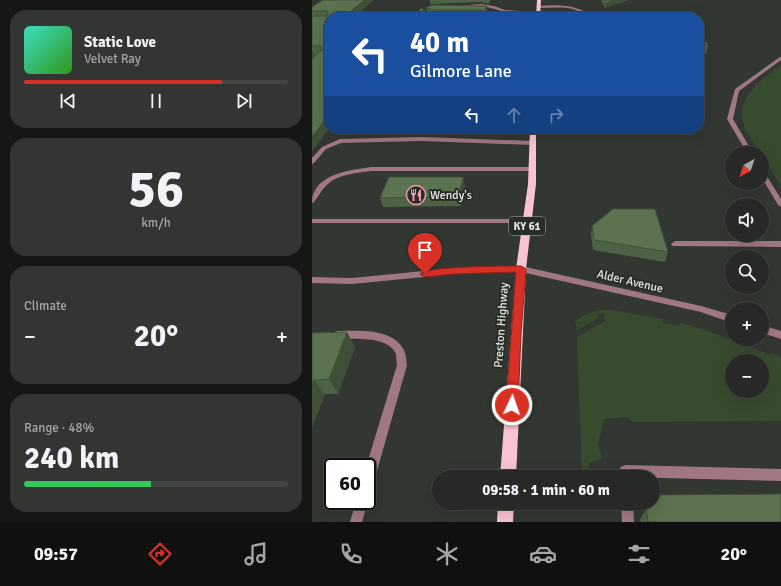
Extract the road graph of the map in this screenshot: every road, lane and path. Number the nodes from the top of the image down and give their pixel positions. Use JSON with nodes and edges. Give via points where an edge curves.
{"nodes":[{"id":1,"x":539,"y":0,"type":"edge"},
{"id":2,"x":452,"y":6,"type":"edge"},
{"id":3,"x":538,"y":9,"type":"junction"},
{"id":4,"x":504,"y":11,"type":"joint"},
{"id":5,"x":583,"y":12,"type":"edge"},
{"id":6,"x":781,"y":58,"type":"edge"},
{"id":7,"x":533,"y":134,"type":"edge"},
{"id":8,"x":533,"y":143,"type":"junction"},
{"id":9,"x":746,"y":146,"type":"edge"},
{"id":10,"x":312,"y":162,"type":"edge"},
{"id":11,"x":532,"y":169,"type":"junction"},
{"id":12,"x":769,"y":185,"type":"edge"},
{"id":13,"x":312,"y":201,"type":"edge"},
{"id":14,"x":781,"y":205,"type":"edge"},
{"id":15,"x":312,"y":221,"type":"edge"},
{"id":16,"x":527,"y":221,"type":"junction"},
{"id":17,"x":675,"y":244,"type":"dead end"},
{"id":18,"x":781,"y":244,"type":"edge"},
{"id":19,"x":521,"y":269,"type":"junction"},
{"id":20,"x":312,"y":280,"type":"edge"},
{"id":21,"x":725,"y":317,"type":"edge"},
{"id":22,"x":769,"y":331,"type":"edge"},
{"id":23,"x":328,"y":334,"type":"edge"},
{"id":24,"x":781,"y":335,"type":"edge"},
{"id":25,"x":375,"y":458,"type":"edge"},
{"id":26,"x":508,"y":470,"type":"edge"},
{"id":27,"x":660,"y":472,"type":"edge"},
{"id":28,"x":781,"y":475,"type":"edge"},
{"id":29,"x":359,"y":510,"type":"edge"},
{"id":30,"x":506,"y":510,"type":"edge"},
{"id":31,"x":627,"y":510,"type":"edge"},
{"id":32,"x":356,"y":522,"type":"edge"},
{"id":33,"x":505,"y":522,"type":"edge"},
{"id":34,"x":628,"y":522,"type":"edge"}],
"edges":[{"from":1,"to":3,"type":"main road"},
{"from":2,"to":4,"type":"street","via":[[486,6]]},
{"from":3,"to":4,"type":"street"},
{"from":3,"to":5,"type":"street","via":[[562,8]]},
{"from":6,"to":9,"type":"street","via":[[737,90],[730,119]]},
{"from":7,"to":8,"type":"main road","name":"Preston Highway","number":"KY 61"},
{"from":8,"to":10,"type":"street","via":[[421,139],[340,141],[324,148]]},
{"from":8,"to":11,"type":"main road","name":"Preston Highway","number":"KY 61"},
{"from":11,"to":13,"type":"street","via":[[372,169],[350,172],[323,185]]},
{"from":11,"to":16,"type":"main road","name":"Preston Highway","number":"KY 61"},
{"from":12,"to":14,"type":"street"},
{"from":15,"to":16,"type":"street"},
{"from":16,"to":19,"type":"main road","name":"Preston Highway","number":"KY 61"},
{"from":17,"to":18,"type":"street"},
{"from":19,"to":20,"type":"street","name":"Alder Avenue","via":[[454,271],[352,282]]},
{"from":19,"to":21,"type":"street","name":"Alder Avenue","via":[[701,309]]},
{"from":19,"to":26,"type":"main road","name":"Preston Highway","number":"KY 61"},
{"from":22,"to":24,"type":"street"},
{"from":23,"to":25,"type":"street","via":[[368,335],[389,341],[399,350],[402,365]]},
{"from":27,"to":28,"type":"street"},
{"from":29,"to":32,"type":"street"},
{"from":30,"to":33,"type":"main road"},
{"from":31,"to":34,"type":"street"}]}
